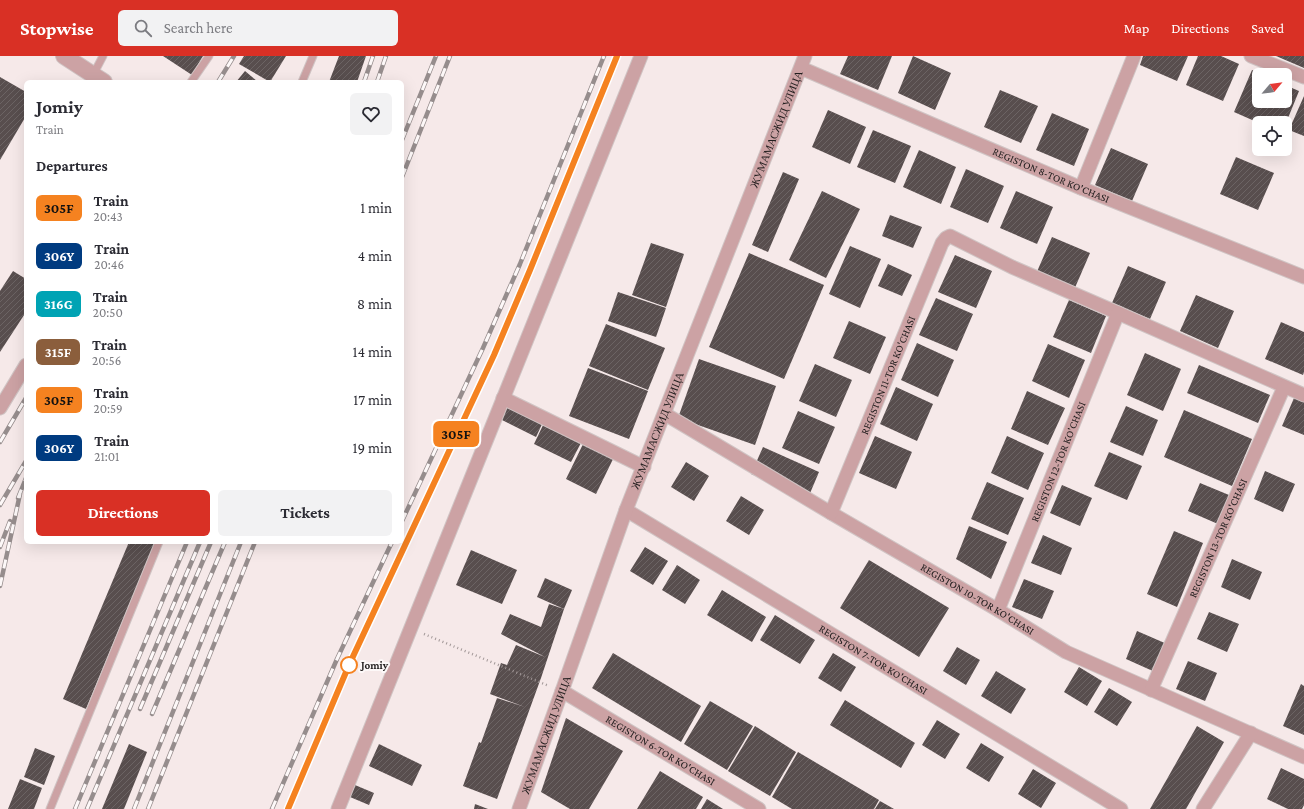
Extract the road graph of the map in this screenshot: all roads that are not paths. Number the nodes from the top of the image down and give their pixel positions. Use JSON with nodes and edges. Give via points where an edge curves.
{"nodes":[{"id":1,"x":64,"y":56,"type":"edge"},
{"id":2,"x":103,"y":56,"type":"edge"},
{"id":3,"x":209,"y":56,"type":"edge"},
{"id":4,"x":313,"y":56,"type":"edge"},
{"id":5,"x":641,"y":56,"type":"edge"},
{"id":6,"x":1134,"y":56,"type":"edge"},
{"id":7,"x":1251,"y":56,"type":"edge"},
{"id":8,"x":803,"y":62,"type":"edge"},
{"id":9,"x":1304,"y":77,"type":"edge"},
{"id":10,"x":98,"y":78,"type":"edge"},
{"id":11,"x":192,"y":80,"type":"edge"},
{"id":12,"x":303,"y":80,"type":"edge"},
{"id":13,"x":1081,"y":188,"type":"junction"},
{"id":14,"x":1304,"y":277,"type":"edge"},
{"id":15,"x":1118,"y":313,"type":"junction"},
{"id":16,"x":24,"y":368,"type":"edge"},
{"id":17,"x":1284,"y":387,"type":"junction"},
{"id":18,"x":1304,"y":396,"type":"edge"},
{"id":19,"x":503,"y":398,"type":"junction"},
{"id":20,"x":0,"y":408,"type":"edge"},
{"id":21,"x":664,"y":414,"type":"junction"},
{"id":22,"x":644,"y":467,"type":"junction"},
{"id":23,"x":626,"y":510,"type":"junction"},
{"id":24,"x":831,"y":513,"type":"junction"},
{"id":25,"x":158,"y":544,"type":"edge"},
{"id":26,"x":998,"y":610,"type":"junction"},
{"id":27,"x":1151,"y":690,"type":"junction"},
{"id":28,"x":562,"y":691,"type":"junction"},
{"id":29,"x":1251,"y":733,"type":"junction"},
{"id":30,"x":1304,"y":757,"type":"edge"},
{"id":31,"x":50,"y":809,"type":"edge"},
{"id":32,"x":338,"y":809,"type":"edge"},
{"id":33,"x":519,"y":809,"type":"edge"},
{"id":34,"x":759,"y":809,"type":"edge"},
{"id":35,"x":1121,"y":809,"type":"edge"},
{"id":36,"x":1203,"y":809,"type":"edge"}],
"edges":[{"from":1,"to":10,"type":"street"},
{"from":2,"to":10,"type":"lane"},
{"from":3,"to":11,"type":"lane"},
{"from":4,"to":12,"type":"lane"},
{"from":5,"to":19,"type":"street"},
{"from":6,"to":13,"type":"street"},
{"from":7,"to":9,"type":"street"},
{"from":8,"to":13,"type":"street","name":"REGISTON 8-TOR KO'CHASI"},
{"from":8,"to":21,"type":"street","name":"ЖУМАМАСЖИД УЛИЦА"},
{"from":13,"to":14,"type":"street","name":"REGISTON 8-TOR KO'CHASI"},
{"from":15,"to":17,"type":"street"},
{"from":15,"to":24,"type":"street","name":"REGISTON 11-TOR KO'CHASI","via":[[1012,267],[950,236],[946,238]]},
{"from":15,"to":26,"type":"street","name":"REGISTON 12-TOR KO'CHASI"},
{"from":16,"to":20,"type":"street"},
{"from":17,"to":18,"type":"street"},
{"from":17,"to":27,"type":"street","name":"REGISTON 13-TOR KO'CHASI"},
{"from":19,"to":22,"type":"street"},
{"from":19,"to":32,"type":"street"},
{"from":21,"to":22,"type":"street","name":"ЖУМАМАСЖИД УЛИЦА"},
{"from":21,"to":24,"type":"street","name":"REGISTON 10-TOR KO'CHASI"},
{"from":22,"to":23,"type":"street","name":"ЖУМАМАСЖИД УЛИЦА"},
{"from":23,"to":28,"type":"street","name":"ЖУМАМАСЖИД УЛИЦА"},
{"from":23,"to":35,"type":"street","name":"REGISTON 7-TOR KO'CHASI"},
{"from":24,"to":26,"type":"street","name":"REGISTON 10-TOR KO'CHASI"},
{"from":25,"to":31,"type":"lane"},
{"from":26,"to":27,"type":"street","name":"REGISTON 10-TOR KO'CHASI","via":[[1066,652]]},
{"from":27,"to":29,"type":"street","name":"REGISTON 10-TOR KO'CHASI"},
{"from":28,"to":33,"type":"street","name":"ЖУМАМАСЖИД УЛИЦА"},
{"from":28,"to":34,"type":"street","name":"REGISTON 6-TOR KO'CHASI"},
{"from":29,"to":30,"type":"street","name":"REGISTON 10-TOR KO'CHASI"},
{"from":29,"to":36,"type":"street"}]}
